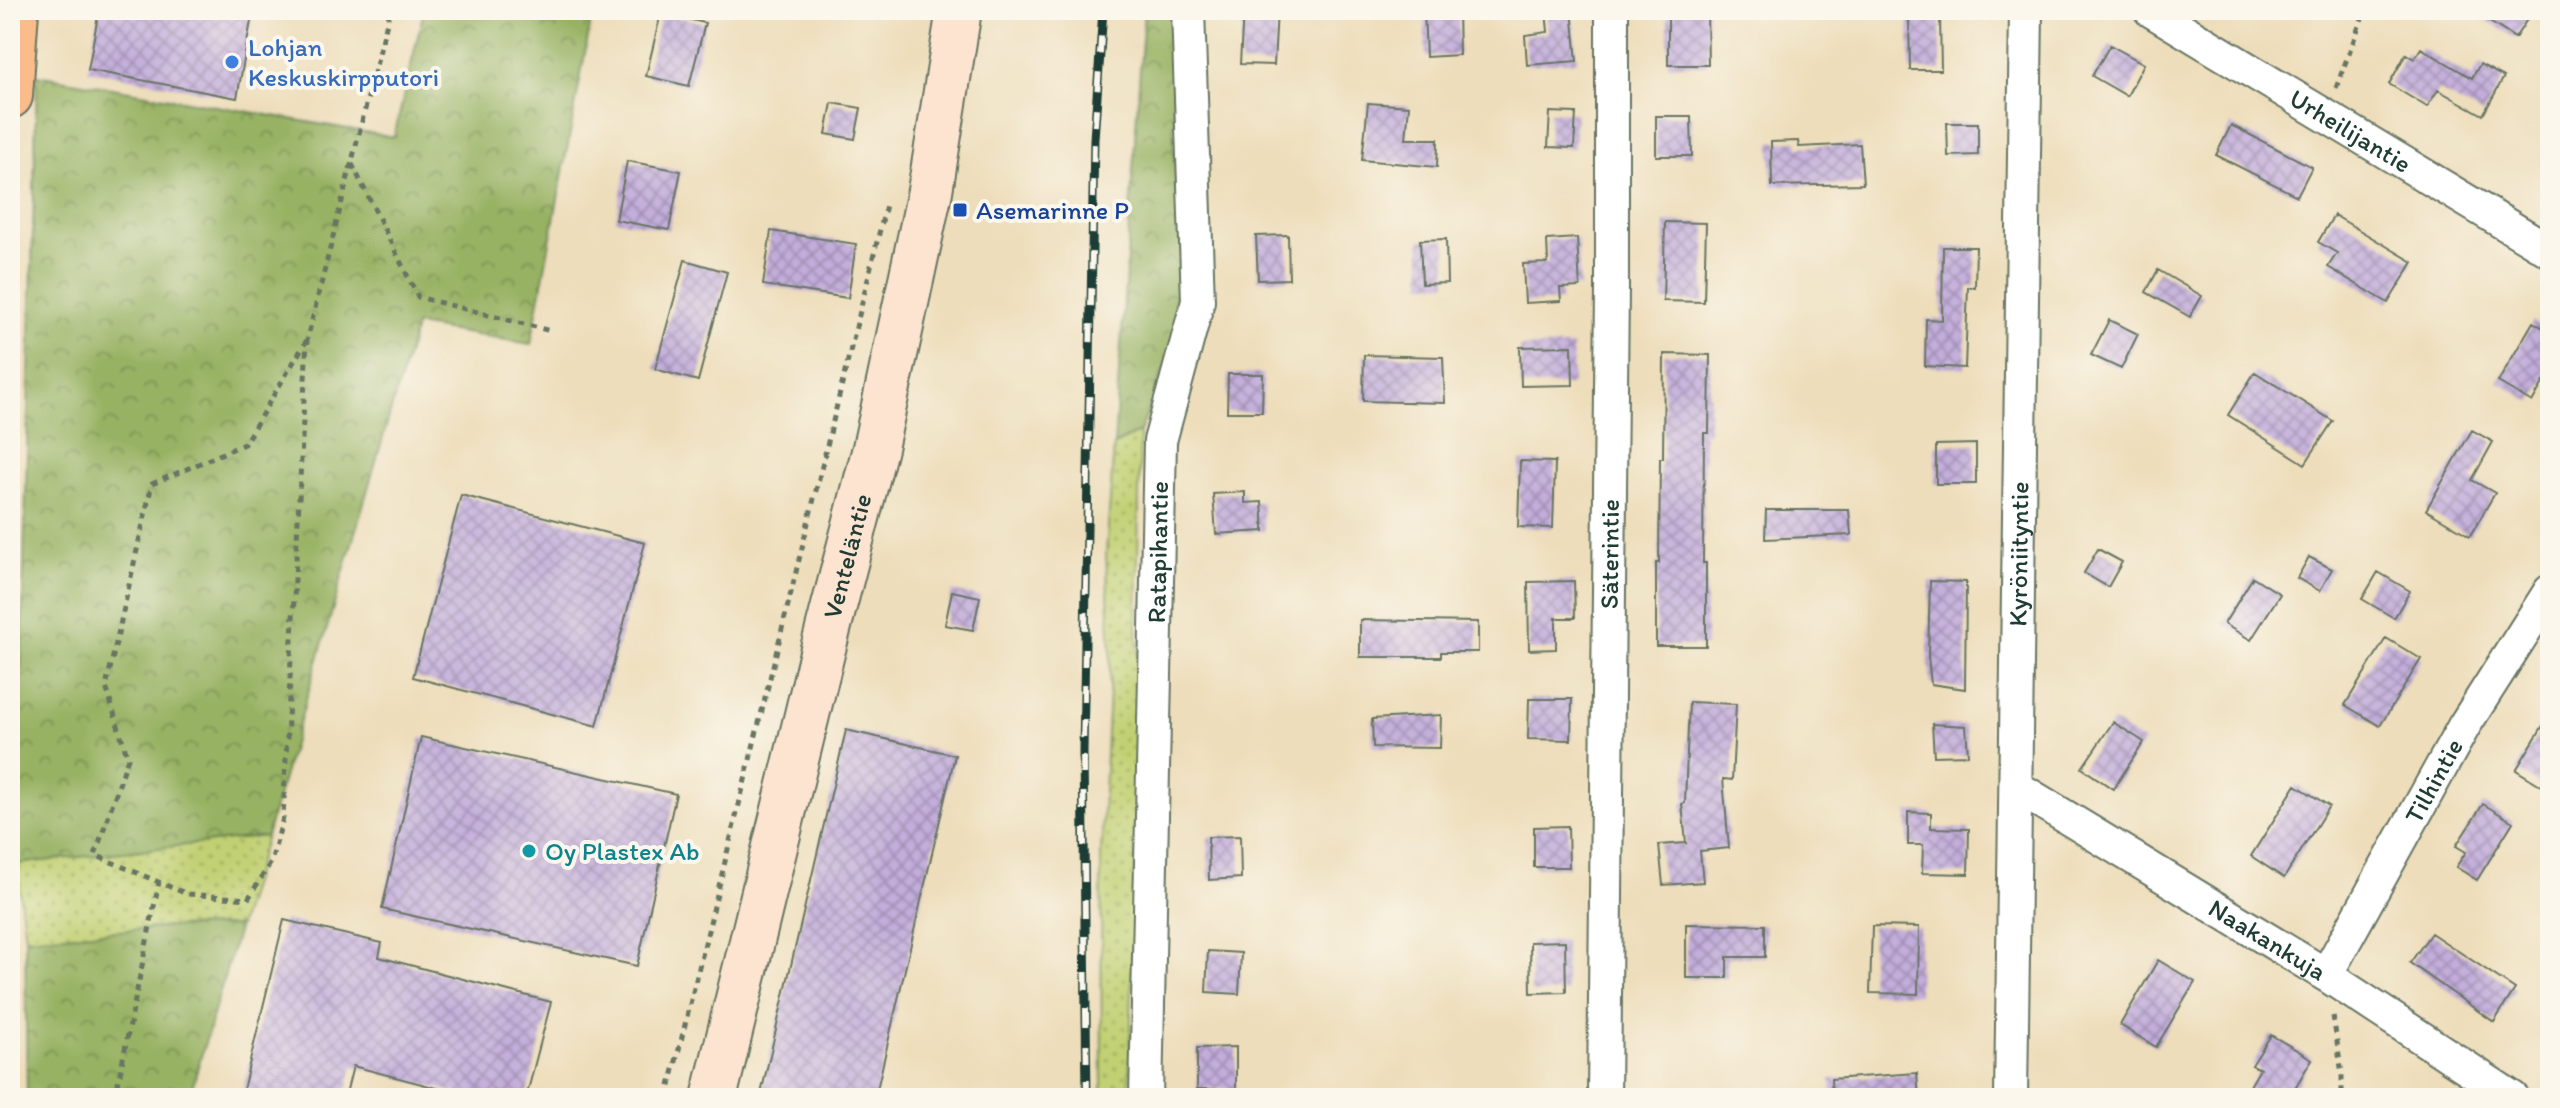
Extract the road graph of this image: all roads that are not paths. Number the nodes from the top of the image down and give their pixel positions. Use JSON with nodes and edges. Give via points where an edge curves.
{"nodes":[{"id":1,"x":16,"y":10,"type":"edge"},
{"id":2,"x":959,"y":10,"type":"edge"},
{"id":3,"x":1188,"y":10,"type":"edge"},
{"id":4,"x":1612,"y":10,"type":"edge"},
{"id":5,"x":2026,"y":10,"type":"edge"},
{"id":6,"x":2150,"y":10,"type":"edge"},
{"id":7,"x":10,"y":96,"type":"edge"},
{"id":8,"x":2550,"y":251,"type":"edge"},
{"id":9,"x":2550,"y":591,"type":"edge"},
{"id":10,"x":2018,"y":788,"type":"junction"},
{"id":11,"x":2326,"y":975,"type":"junction"},
{"id":12,"x":714,"y":1098,"type":"edge"},
{"id":13,"x":1146,"y":1098,"type":"edge"},
{"id":14,"x":1604,"y":1098,"type":"edge"},
{"id":15,"x":2011,"y":1098,"type":"edge"},
{"id":16,"x":2513,"y":1098,"type":"edge"}],
"edges":[{"from":1,"to":7,"type":"highway"},
{"from":2,"to":12,"type":"street","name":"Venteläntie","via":[[930,191],[875,448]]},
{"from":3,"to":13,"type":"street","name":"Ratapihantie","via":[[1198,301],[1160,441]]},
{"from":4,"to":14,"type":"street","name":"Säterintie"},
{"from":5,"to":10,"type":"street","name":"Kyröniityntie"},
{"from":6,"to":8,"type":"street","name":"Urheilijantie"},
{"from":9,"to":11,"type":"street","name":"Tilhintie","via":[[2464,726]]},
{"from":10,"to":11,"type":"street","name":"Naakankuja"},
{"from":10,"to":15,"type":"street","name":"Kyröniityntie"},
{"from":11,"to":16,"type":"street","name":"Naakankuja"}]}
